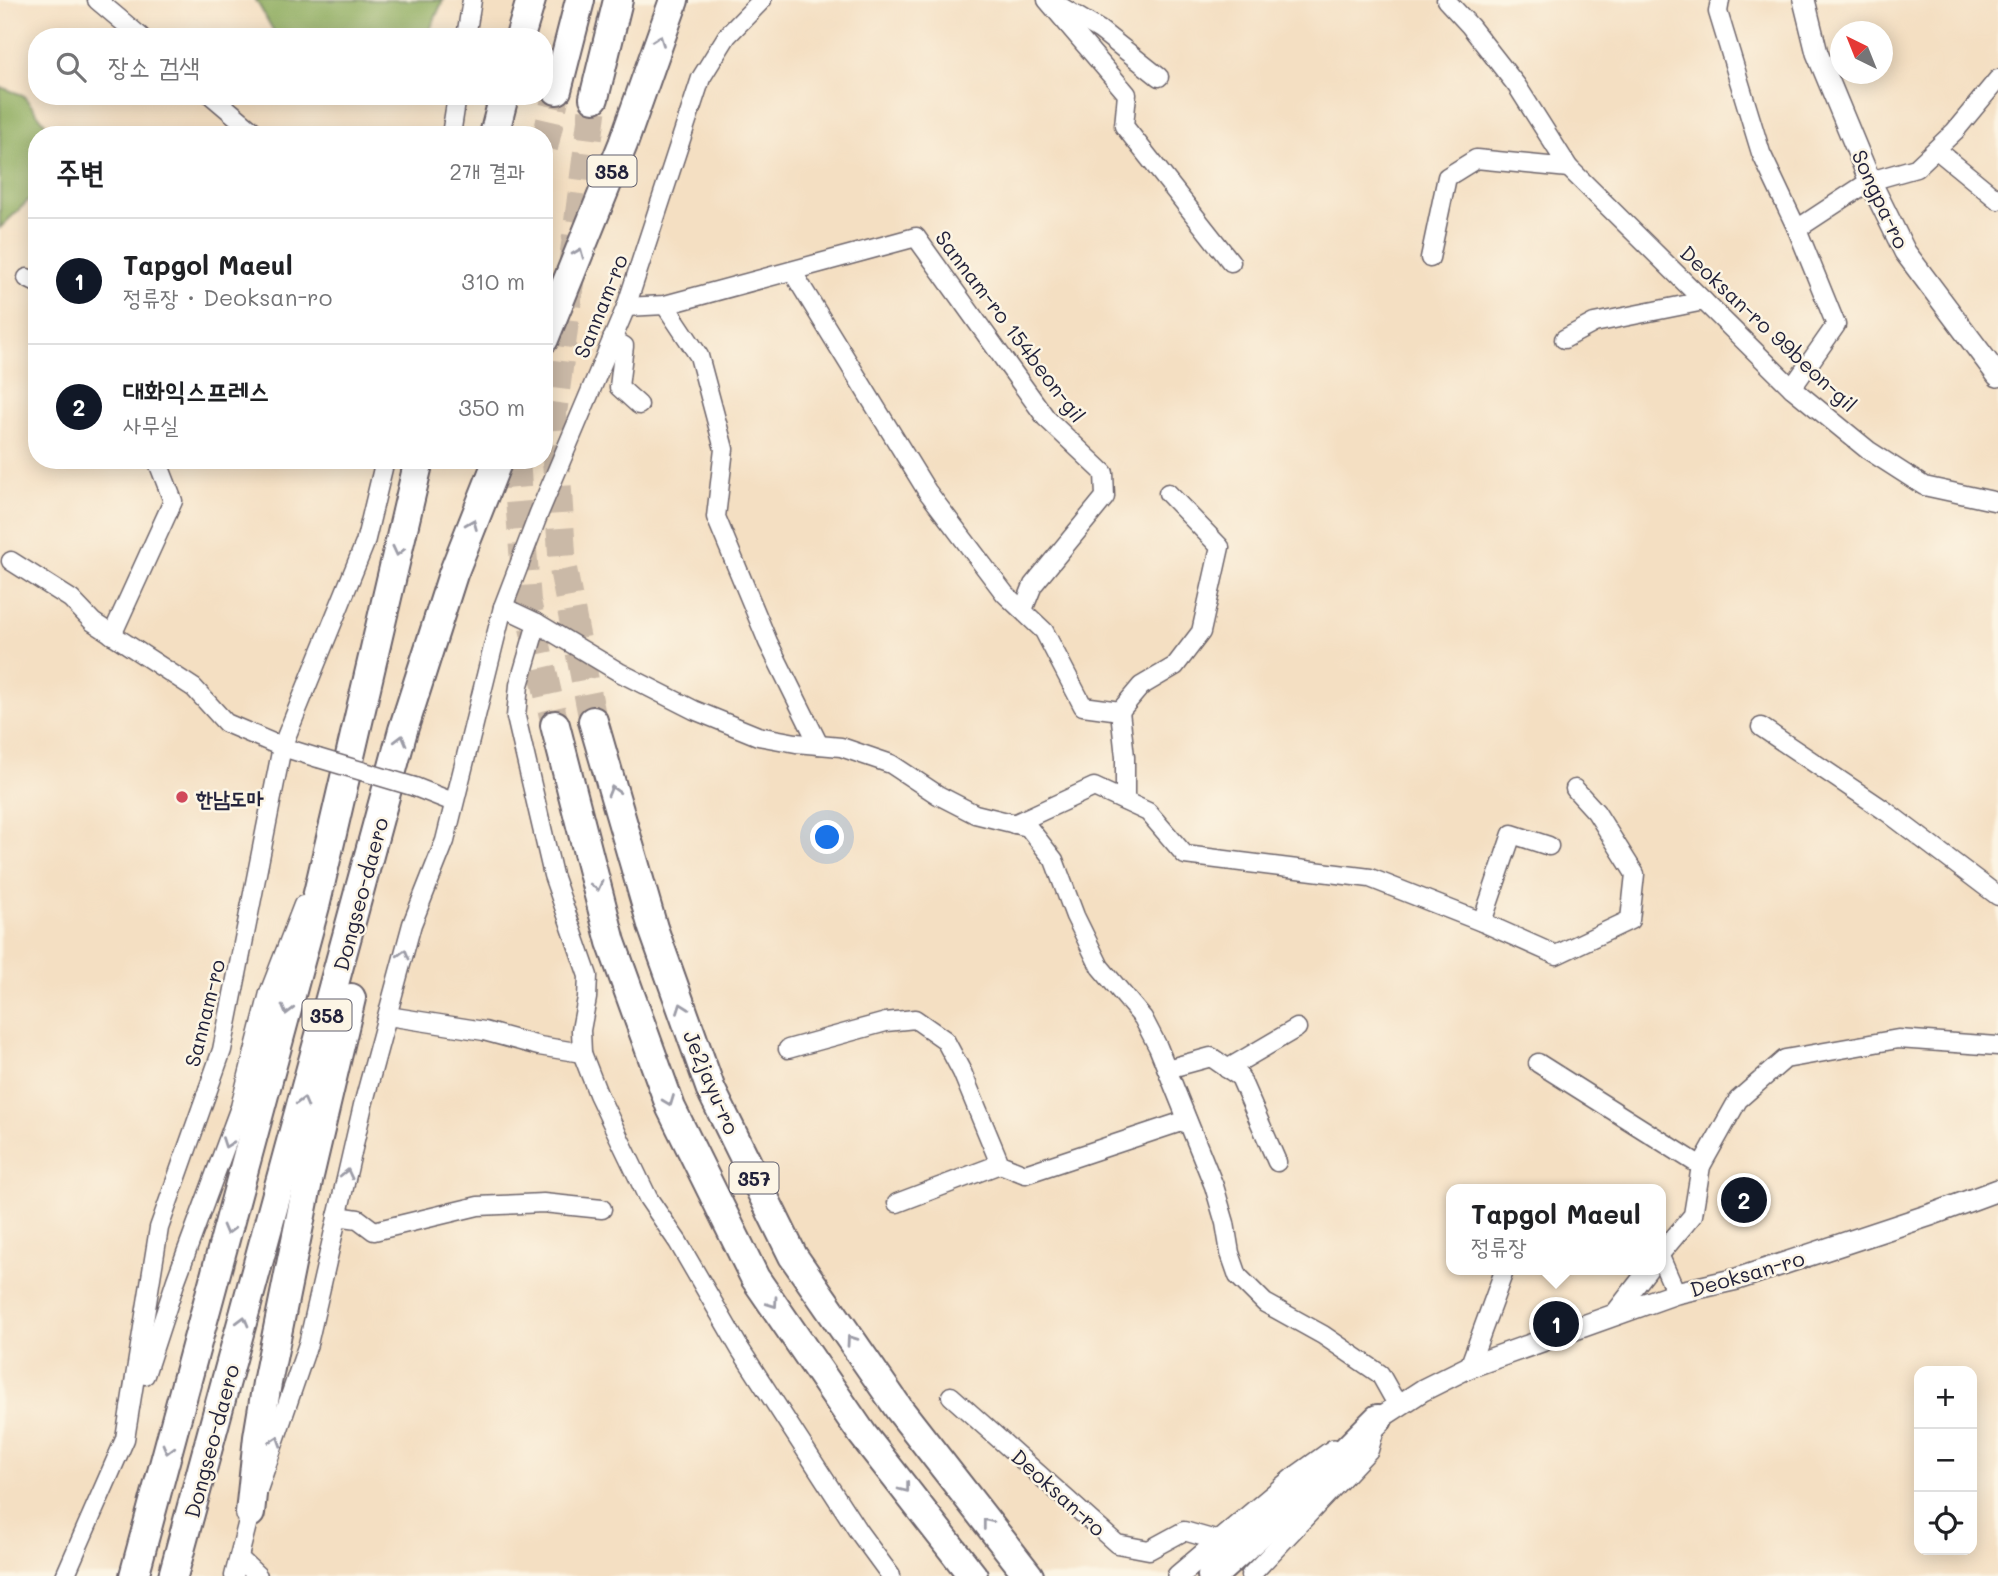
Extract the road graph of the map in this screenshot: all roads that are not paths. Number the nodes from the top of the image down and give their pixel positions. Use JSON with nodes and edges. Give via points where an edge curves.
{"nodes":[{"id":1,"x":97,"y":0,"type":"edge"},
{"id":2,"x":472,"y":0,"type":"edge"},
{"id":3,"x":531,"y":0,"type":"edge"},
{"id":4,"x":580,"y":0,"type":"edge"},
{"id":5,"x":618,"y":0,"type":"edge"},
{"id":6,"x":674,"y":0,"type":"edge"},
{"id":7,"x":762,"y":0,"type":"edge"},
{"id":8,"x":1048,"y":0,"type":"edge"},
{"id":9,"x":1446,"y":0,"type":"edge"},
{"id":10,"x":1720,"y":0,"type":"edge"},
{"id":11,"x":1804,"y":0,"type":"edge"},
{"id":12,"x":130,"y":28,"type":"edge"},
{"id":13,"x":467,"y":28,"type":"edge"},
{"id":14,"x":523,"y":28,"type":"edge"},
{"id":15,"x":1159,"y":77,"type":"dead end"},
{"id":16,"x":1998,"y":79,"type":"edge"},
{"id":17,"x":556,"y":90,"type":"tunnel mouth"},
{"id":18,"x":594,"y":98,"type":"tunnel mouth"},
{"id":19,"x":223,"y":105,"type":"edge"},
{"id":20,"x":456,"y":105,"type":"edge"},
{"id":21,"x":502,"y":105,"type":"edge"},
{"id":22,"x":247,"y":126,"type":"edge"},
{"id":23,"x":453,"y":126,"type":"edge"},
{"id":24,"x":496,"y":126,"type":"edge"},
{"id":25,"x":1937,"y":150,"type":"junction"},
{"id":26,"x":1569,"y":167,"type":"junction"},
{"id":27,"x":1870,"y":181,"type":"junction"},
{"id":28,"x":1998,"y":200,"type":"edge"},
{"id":29,"x":1797,"y":229,"type":"junction"},
{"id":30,"x":1430,"y":258,"type":"dead end"},
{"id":31,"x":1231,"y":262,"type":"dead end"},
{"id":32,"x":792,"y":271,"type":"junction"},
{"id":33,"x":1704,"y":301,"type":"junction"},
{"id":34,"x":665,"y":305,"type":"junction"},
{"id":35,"x":626,"y":307,"type":"junction"},
{"id":36,"x":553,"y":317,"type":"edge"},
{"id":37,"x":612,"y":339,"type":"junction"},
{"id":38,"x":1564,"y":339,"type":"dead end"},
{"id":39,"x":1998,"y":376,"type":"edge"},
{"id":40,"x":1792,"y":387,"type":"junction"},
{"id":41,"x":639,"y":405,"type":"dead end"},
{"id":42,"x":161,"y":469,"type":"edge"},
{"id":43,"x":383,"y":469,"type":"edge"},
{"id":44,"x":417,"y":469,"type":"edge"},
{"id":45,"x":494,"y":469,"type":"edge"},
{"id":46,"x":1168,"y":493,"type":"dead end"},
{"id":47,"x":1998,"y":502,"type":"edge"},
{"id":48,"x":10,"y":562,"type":"dead end"},
{"id":49,"x":503,"y":607,"type":"junction"},
{"id":50,"x":1023,"y":611,"type":"junction"},
{"id":51,"x":537,"y":623,"type":"junction"},
{"id":52,"x":112,"y":635,"type":"junction"},
{"id":53,"x":1120,"y":711,"type":"junction"},
{"id":54,"x":593,"y":721,"type":"tunnel mouth"},
{"id":55,"x":555,"y":725,"type":"tunnel mouth"},
{"id":56,"x":1761,"y":727,"type":"dead end"},
{"id":57,"x":819,"y":745,"type":"junction"},
{"id":58,"x":282,"y":747,"type":"junction"},
{"id":59,"x":1575,"y":789,"type":"dead end"},
{"id":60,"x":1125,"y":801,"type":"junction"},
{"id":61,"x":453,"y":802,"type":"junction"},
{"id":62,"x":383,"y":809,"type":"junction"},
{"id":63,"x":335,"y":823,"type":"junction"},
{"id":64,"x":1014,"y":824,"type":"junction"},
{"id":65,"x":1549,"y":846,"type":"dead end"},
{"id":66,"x":1998,"y":895,"type":"edge"},
{"id":67,"x":1482,"y":922,"type":"junction"},
{"id":68,"x":388,"y":1016,"type":"junction"},
{"id":69,"x":1297,"y":1028,"type":"dead end"},
{"id":70,"x":1998,"y":1046,"type":"edge"},
{"id":71,"x":788,"y":1049,"type":"dead end"},
{"id":72,"x":582,"y":1053,"type":"junction"},
{"id":73,"x":1538,"y":1063,"type":"dead end"},
{"id":74,"x":1167,"y":1069,"type":"junction"},
{"id":75,"x":1227,"y":1069,"type":"junction"},
{"id":76,"x":1187,"y":1120,"type":"junction"},
{"id":77,"x":1277,"y":1162,"type":"dead end"},
{"id":78,"x":1000,"y":1164,"type":"junction"},
{"id":79,"x":1701,"y":1166,"type":"junction"},
{"id":80,"x":1998,"y":1190,"type":"edge"},
{"id":81,"x":897,"y":1203,"type":"dead end"},
{"id":82,"x":602,"y":1209,"type":"dead end"},
{"id":83,"x":337,"y":1216,"type":"junction"},
{"id":84,"x":1666,"y":1247,"type":"edge"},
{"id":85,"x":1666,"y":1270,"type":"edge"},
{"id":86,"x":1503,"y":1275,"type":"edge"},
{"id":87,"x":1644,"y":1275,"type":"edge"},
{"id":88,"x":1676,"y":1293,"type":"junction"},
{"id":89,"x":1614,"y":1314,"type":"junction"},
{"id":90,"x":1469,"y":1367,"type":"junction"},
{"id":91,"x":951,"y":1396,"type":"dead end"},
{"id":92,"x":1388,"y":1412,"type":"junction"},
{"id":93,"x":125,"y":1439,"type":"junction"},
{"id":94,"x":250,"y":1513,"type":"junction"},
{"id":95,"x":1219,"y":1541,"type":"junction"},
{"id":96,"x":239,"y":1558,"type":"junction"},
{"id":97,"x":65,"y":1576,"type":"edge"},
{"id":98,"x":134,"y":1576,"type":"edge"},
{"id":99,"x":173,"y":1576,"type":"edge"},
{"id":100,"x":234,"y":1576,"type":"edge"},
{"id":101,"x":258,"y":1576,"type":"edge"},
{"id":102,"x":891,"y":1576,"type":"edge"},
{"id":103,"x":973,"y":1576,"type":"edge"},
{"id":104,"x":1029,"y":1576,"type":"edge"},
{"id":105,"x":1178,"y":1576,"type":"edge"},
{"id":106,"x":1212,"y":1576,"type":"edge"},
{"id":107,"x":1250,"y":1576,"type":"edge"}],
"edges":[{"from":1,"to":12,"type":"street"},
{"from":2,"to":13,"type":"street"},
{"from":3,"to":14,"type":"highway"},
{"from":4,"to":17,"type":"highway"},
{"from":5,"to":18,"type":"highway"},
{"from":36,"to":6,"type":"highway","number":"358","one_way":true,"via":[[623,144]]},
{"from":7,"to":35,"type":"street","name":"Sannam-ro","via":[[727,36],[701,78]]},
{"from":8,"to":15,"type":"street","via":[[1100,30]]},
{"from":8,"to":31,"type":"street","via":[[1127,94],[1124,126]]},
{"from":9,"to":26,"type":"street","name":"Deoksan-ro 99beon-gil","via":[[1517,86]]},
{"from":10,"to":29,"type":"street","via":[[1718,12],[1761,153]]},
{"from":11,"to":27,"type":"street","name":"Songpa-ro","via":[[1817,52]]},
{"from":16,"to":25,"type":"street"},
{"from":19,"to":22,"type":"street"},
{"from":20,"to":23,"type":"street"},
{"from":21,"to":24,"type":"highway"},
{"from":25,"to":27,"type":"street","via":[[1916,168]]},
{"from":25,"to":28,"type":"street"},
{"from":26,"to":30,"type":"street","via":[[1476,159],[1447,177]]},
{"from":26,"to":33,"type":"street","name":"Deoksan-ro 99beon-gil"},
{"from":27,"to":29,"type":"street"},
{"from":27,"to":39,"type":"street","name":"Songpa-ro","via":[[1905,252]]},
{"from":29,"to":40,"type":"street","via":[[1836,325]]},
{"from":32,"to":34,"type":"street","name":"Sannam-ro 154beon-gil"},
{"from":32,"to":50,"type":"street","via":[[927,491]]},
{"from":32,"to":50,"type":"street","name":"Sannam-ro 154beon-gil","via":[[916,237],[1046,418],[1104,473],[1105,496],[1033,585]]},
{"from":33,"to":38,"type":"street","via":[[1594,323]]},
{"from":33,"to":40,"type":"street","name":"Deoksan-ro 99beon-gil"},
{"from":34,"to":35,"type":"street","name":"Sannam-ro 154beon-gil"},
{"from":34,"to":57,"type":"street","via":[[699,356],[724,449],[716,517],[768,642]]},
{"from":35,"to":37,"type":"street","name":"Sannam-ro"},
{"from":37,"to":41,"type":"street","via":[[624,346],[619,387]]},
{"from":37,"to":49,"type":"street","name":"Sannam-ro"},
{"from":40,"to":47,"type":"street","name":"Deoksan-ro 99beon-gil","via":[[1868,450],[1924,486]]},
{"from":42,"to":52,"type":"street","via":[[173,501]]},
{"from":43,"to":58,"type":"street","name":"Sannam-ro","via":[[365,543]]},
{"from":44,"to":63,"type":"highway","name":"Dongseo-daero","number":"358","one_way":true},
{"from":62,"to":45,"type":"highway","name":"Dongseo-daero","number":"358","one_way":true,"via":[[453,574]]},
{"from":46,"to":53,"type":"street","via":[[1220,547],[1204,620],[1201,632],[1175,666],[1141,685]]},
{"from":48,"to":52,"type":"street","via":[[71,599]]},
{"from":49,"to":51,"type":"street"},
{"from":49,"to":61,"type":"street","name":"Sannam-ro"},
{"from":50,"to":53,"type":"street","via":[[1044,631],[1083,706]]},
{"from":51,"to":57,"type":"street","via":[[694,710],[758,736]]},
{"from":51,"to":72,"type":"street","via":[[519,685],[516,717],[553,875],[588,975]]},
{"from":52,"to":58,"type":"street","via":[[194,688],[226,723]]},
{"from":53,"to":60,"type":"street"},
{"from":104,"to":54,"type":"highway","name":"Je2jayu-ro","number":"357","one_way":true,"via":[[899,1409],[793,1256],[711,1090],[653,928]]},
{"from":55,"to":103,"type":"highway","number":"357","one_way":true,"via":[[611,942],[671,1108],[755,1278],[863,1435]]},
{"from":56,"to":66,"type":"street","via":[[1887,812]]},
{"from":57,"to":64,"type":"street","via":[[841,747],[891,764],[938,796],[975,814]]},
{"from":58,"to":61,"type":"street","bridge":true},
{"from":58,"to":93,"type":"street","name":"Sannam-ro","via":[[222,1050],[159,1228]]},
{"from":59,"to":67,"type":"street","via":[[1596,812],[1635,874],[1630,920],[1556,955]]},
{"from":60,"to":64,"type":"street","via":[[1094,787]]},
{"from":60,"to":67,"type":"street","via":[[1148,812],[1185,855],[1370,878]]},
{"from":68,"to":61,"type":"street","name":"Sannam-ro","one_way":true,"via":[[412,923],[445,841]]},
{"from":62,"to":94,"type":"highway","via":[[377,895],[309,1176],[262,1410]]},
{"from":99,"to":62,"type":"highway","name":"Dongseo-daero","number":"358","one_way":true},
{"from":63,"to":93,"type":"street","one_way":true,"via":[[269,993],[240,1107],[160,1325]]},
{"from":63,"to":98,"type":"highway","name":"Dongseo-daero","number":"358","one_way":true},
{"from":64,"to":74,"type":"street","via":[[1028,828],[1054,860],[1100,967],[1143,1018]]},
{"from":65,"to":67,"type":"street","via":[[1512,834]]},
{"from":68,"to":72,"type":"street"},
{"from":83,"to":68,"type":"street","name":"Sannam-ro","one_way":true},
{"from":69,"to":75,"type":"street"},
{"from":70,"to":79,"type":"street","via":[[1898,1039],[1785,1059],[1738,1100]]},
{"from":71,"to":78,"type":"street","via":[[886,1022],[915,1019],[945,1040]]},
{"from":72,"to":102,"type":"street","via":[[648,1198],[740,1349]]},
{"from":73,"to":79,"type":"street"},
{"from":74,"to":75,"type":"street","via":[[1211,1057]]},
{"from":74,"to":76,"type":"street"},
{"from":75,"to":77,"type":"street","via":[[1240,1077]]},
{"from":76,"to":78,"type":"street","via":[[1025,1174]]},
{"from":76,"to":92,"type":"street","via":[[1214,1186],[1238,1276],[1265,1303],[1380,1374]]},
{"from":78,"to":81,"type":"street"},
{"from":79,"to":84,"type":"street","via":[[1693,1215]]},
{"from":80,"to":88,"type":"street","name":"Deoksan-ro","via":[[1737,1279]]},
{"from":82,"to":83,"type":"street","via":[[544,1203],[478,1206],[374,1231],[358,1219]]},
{"from":94,"to":83,"type":"street","name":"Sannam-ro","one_way":true,"via":[[308,1344]]},
{"from":85,"to":88,"type":"street"},
{"from":86,"to":90,"type":"street"},
{"from":87,"to":89,"type":"street"},
{"from":88,"to":89,"type":"street","name":"Deoksan-ro"},
{"from":89,"to":90,"type":"street","name":"Deoksan-ro"},
{"from":90,"to":92,"type":"street","name":"Deoksan-ro"},
{"from":91,"to":95,"type":"street","name":"Deoksan-ro","via":[[1117,1544],[1149,1550],[1184,1531]]},
{"from":92,"to":95,"type":"street","name":"Deoksan-ro","via":[[1292,1480]]},
{"from":92,"to":106,"type":"highway"},
{"from":92,"to":107,"type":"street","via":[[1369,1450]]},
{"from":93,"to":97,"type":"street","name":"Sannam-ro"},
{"from":94,"to":96,"type":"street","name":"Sannam-ro"},
{"from":95,"to":105,"type":"street","name":"Deoksan-ro"},
{"from":96,"to":100,"type":"street","name":"Sannam-ro"},
{"from":96,"to":101,"type":"street"}]}
